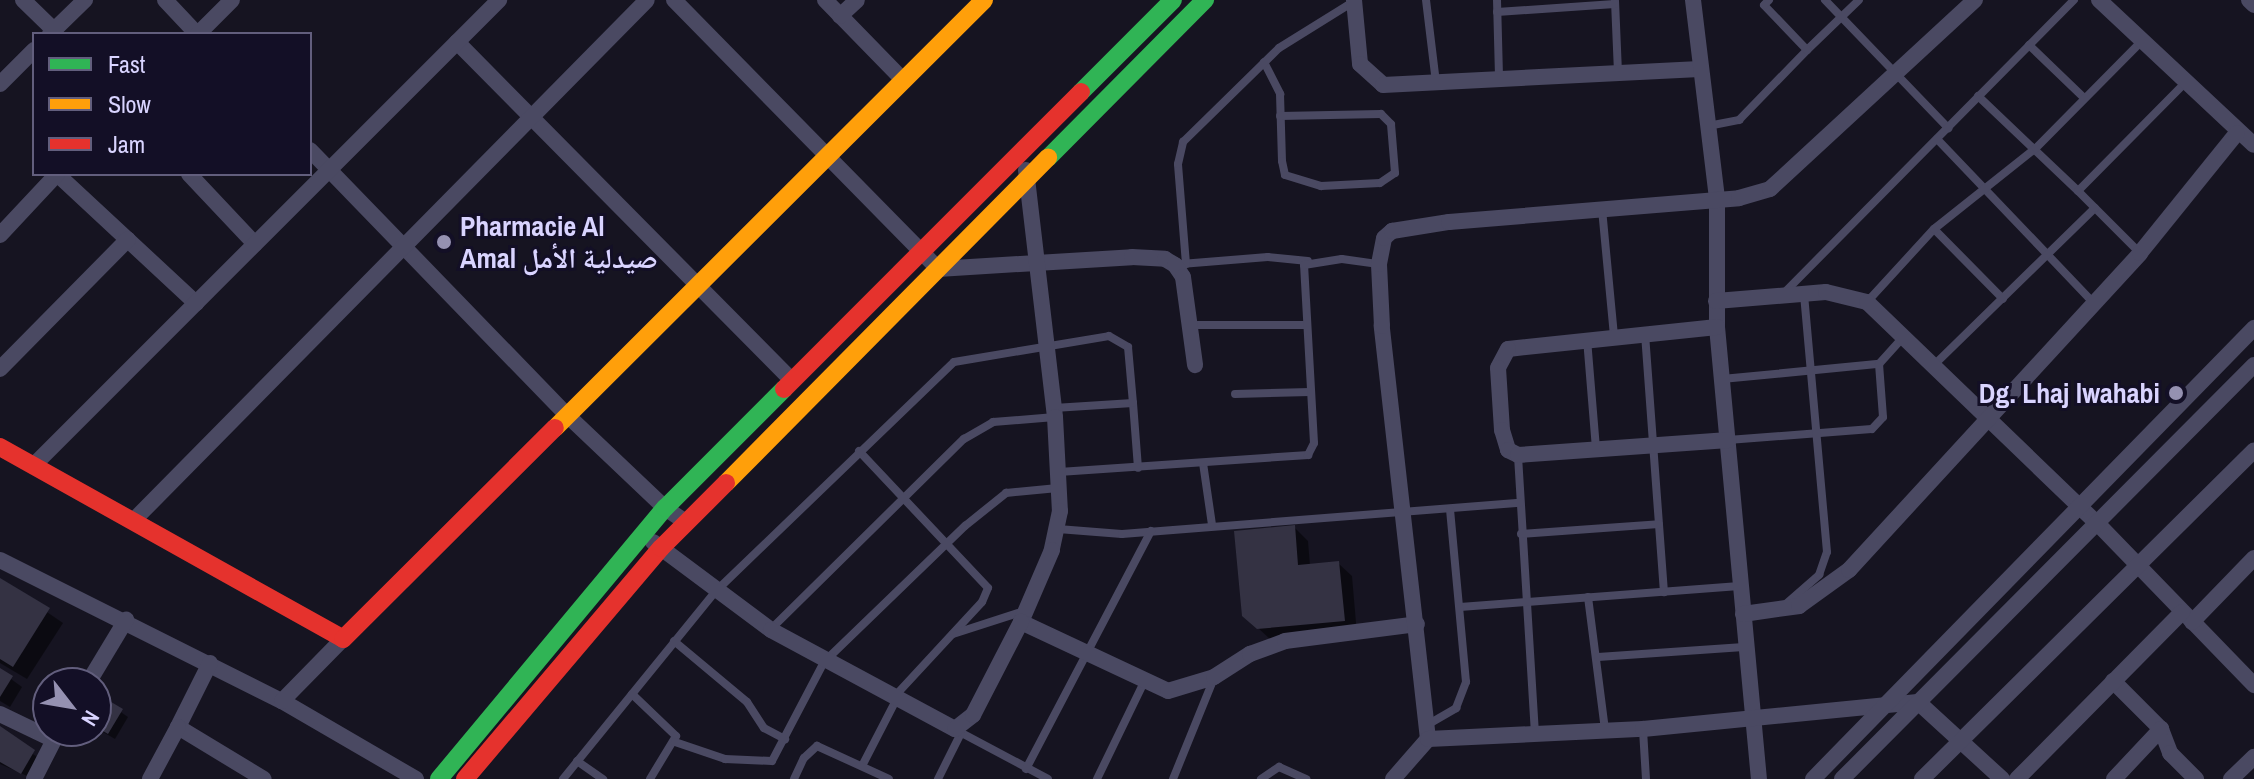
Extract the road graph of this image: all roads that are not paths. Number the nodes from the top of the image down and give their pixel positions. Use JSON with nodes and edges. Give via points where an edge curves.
{"nodes":[{"id":1,"x":23,"y":0,"type":"edge"},
{"id":2,"x":85,"y":0,"type":"edge"},
{"id":3,"x":165,"y":0,"type":"edge"},
{"id":4,"x":232,"y":0,"type":"edge"},
{"id":5,"x":499,"y":0,"type":"edge"},
{"id":6,"x":647,"y":0,"type":"edge"},
{"id":7,"x":674,"y":0,"type":"edge"},
{"id":8,"x":825,"y":0,"type":"edge"},
{"id":9,"x":857,"y":0,"type":"edge"},
{"id":10,"x":984,"y":0,"type":"edge"},
{"id":11,"x":1173,"y":0,"type":"edge"},
{"id":12,"x":1205,"y":0,"type":"edge"},
{"id":13,"x":1426,"y":0,"type":"edge"},
{"id":14,"x":1497,"y":0,"type":"edge"},
{"id":15,"x":1693,"y":0,"type":"edge"},
{"id":16,"x":1825,"y":0,"type":"edge"},
{"id":17,"x":1859,"y":0,"type":"edge"},
{"id":18,"x":1975,"y":0,"type":"edge"},
{"id":19,"x":2074,"y":0,"type":"edge"},
{"id":20,"x":2099,"y":0,"type":"edge"},
{"id":21,"x":2249,"y":0,"type":"edge"},
{"id":22,"x":1354,"y":1,"type":"edge"},
{"id":23,"x":1615,"y":2,"type":"edge"},
{"id":24,"x":1764,"y":2,"type":"edge"},
{"id":25,"x":2254,"y":5,"type":"edge"},
{"id":26,"x":1497,"y":12,"type":"junction"},
{"id":27,"x":840,"y":16,"type":"junction"},
{"id":28,"x":1841,"y":18,"type":"junction"},
{"id":29,"x":52,"y":32,"type":"edge"},
{"id":30,"x":196,"y":32,"type":"edge"},
{"id":31,"x":200,"y":32,"type":"edge"},
{"id":32,"x":2142,"y":41,"type":"junction"},
{"id":33,"x":457,"y":42,"type":"junction"},
{"id":34,"x":2029,"y":45,"type":"junction"},
{"id":35,"x":1807,"y":50,"type":"junction"},
{"id":36,"x":32,"y":52,"type":"edge"},
{"id":37,"x":1264,"y":62,"type":"junction"},
{"id":38,"x":1700,"y":69,"type":"junction"},
{"id":39,"x":1618,"y":74,"type":"junction"},
{"id":40,"x":1896,"y":75,"type":"junction"},
{"id":41,"x":902,"y":79,"type":"junction"},
{"id":42,"x":1499,"y":81,"type":"junction"},
{"id":43,"x":2185,"y":83,"type":"junction"},
{"id":44,"x":0,"y":84,"type":"edge"},
{"id":45,"x":1437,"y":84,"type":"junction"},
{"id":46,"x":1978,"y":96,"type":"junction"},
{"id":47,"x":2084,"y":98,"type":"junction"},
{"id":48,"x":1280,"y":116,"type":"junction"},
{"id":49,"x":533,"y":117,"type":"junction"},
{"id":50,"x":1707,"y":126,"type":"junction"},
{"id":51,"x":1948,"y":128,"type":"junction"},
{"id":52,"x":2237,"y":133,"type":"junction"},
{"id":53,"x":1937,"y":139,"type":"junction"},
{"id":54,"x":2254,"y":145,"type":"edge"},
{"id":55,"x":2036,"y":148,"type":"junction"},
{"id":56,"x":312,"y":152,"type":"edge"},
{"id":57,"x":830,"y":155,"type":"junction"},
{"id":58,"x":1016,"y":155,"type":"junction"},
{"id":59,"x":329,"y":170,"type":"junction"},
{"id":60,"x":1029,"y":174,"type":"junction"},
{"id":61,"x":55,"y":176,"type":"edge"},
{"id":62,"x":59,"y":176,"type":"edge"},
{"id":63,"x":191,"y":176,"type":"edge"},
{"id":64,"x":1985,"y":189,"type":"junction"},
{"id":65,"x":2078,"y":191,"type":"junction"},
{"id":66,"x":1717,"y":199,"type":"junction"},
{"id":67,"x":2095,"y":208,"type":"junction"},
{"id":68,"x":1602,"y":209,"type":"junction"},
{"id":69,"x":1934,"y":229,"type":"junction"},
{"id":70,"x":0,"y":235,"type":"edge"},
{"id":71,"x":128,"y":239,"type":"junction"},
{"id":72,"x":255,"y":244,"type":"junction"},
{"id":73,"x":405,"y":247,"type":"junction"},
{"id":74,"x":923,"y":251,"type":"junction"},
{"id":75,"x":2140,"y":253,"type":"junction"},
{"id":76,"x":2050,"y":254,"type":"junction"},
{"id":77,"x":1308,"y":261,"type":"junction"},
{"id":78,"x":1180,"y":264,"type":"junction"},
{"id":79,"x":1379,"y":264,"type":"junction"},
{"id":80,"x":1038,"y":267,"type":"junction"},
{"id":81,"x":938,"y":269,"type":"junction"},
{"id":82,"x":698,"y":284,"type":"junction"},
{"id":83,"x":1804,"y":294,"type":"junction"},
{"id":84,"x":1781,"y":296,"type":"junction"},
{"id":85,"x":2003,"y":299,"type":"junction"},
{"id":86,"x":1716,"y":301,"type":"junction"},
{"id":87,"x":1867,"y":302,"type":"junction"},
{"id":88,"x":2093,"y":302,"type":"junction"},
{"id":89,"x":196,"y":303,"type":"junction"},
{"id":90,"x":1190,"y":325,"type":"junction"},
{"id":91,"x":1306,"y":325,"type":"junction"},
{"id":92,"x":1717,"y":327,"type":"junction"},
{"id":93,"x":2254,"y":328,"type":"edge"},
{"id":94,"x":1645,"y":333,"type":"junction"},
{"id":95,"x":1614,"y":335,"type":"junction"},
{"id":96,"x":1904,"y":336,"type":"junction"},
{"id":97,"x":1586,"y":338,"type":"junction"},
{"id":98,"x":1045,"y":346,"type":"junction"},
{"id":99,"x":1879,"y":364,"type":"junction"},
{"id":100,"x":1195,"y":365,"type":"dead end"},
{"id":101,"x":2254,"y":365,"type":"edge"},
{"id":102,"x":1933,"y":366,"type":"junction"},
{"id":103,"x":0,"y":369,"type":"edge"},
{"id":104,"x":1812,"y":370,"type":"junction"},
{"id":105,"x":791,"y":379,"type":"junction"},
{"id":106,"x":1721,"y":380,"type":"junction"},
{"id":107,"x":1310,"y":392,"type":"junction"},
{"id":108,"x":1235,"y":394,"type":"dead end"},
{"id":109,"x":1133,"y":403,"type":"junction"},
{"id":110,"x":1055,"y":412,"type":"junction"},
{"id":111,"x":566,"y":414,"type":"junction"},
{"id":112,"x":1985,"y":420,"type":"junction"},
{"id":113,"x":1813,"y":434,"type":"junction"},
{"id":114,"x":1728,"y":440,"type":"junction"},
{"id":115,"x":1653,"y":446,"type":"junction"},
{"id":116,"x":0,"y":447,"type":"edge"},
{"id":117,"x":1596,"y":450,"type":"junction"},
{"id":118,"x":859,"y":451,"type":"junction"},
{"id":119,"x":2254,"y":451,"type":"edge"},
{"id":120,"x":1518,"y":455,"type":"junction"},
{"id":121,"x":1203,"y":463,"type":"junction"},
{"id":122,"x":34,"y":465,"type":"junction"},
{"id":123,"x":1138,"y":468,"type":"junction"},
{"id":124,"x":1058,"y":480,"type":"junction"},
{"id":125,"x":906,"y":496,"type":"junction"},
{"id":126,"x":1520,"y":503,"type":"junction"},
{"id":127,"x":2080,"y":507,"type":"junction"},
{"id":128,"x":665,"y":508,"type":"junction"},
{"id":129,"x":1450,"y":510,"type":"junction"},
{"id":130,"x":1399,"y":512,"type":"junction"},
{"id":131,"x":134,"y":520,"type":"junction"},
{"id":132,"x":686,"y":522,"type":"junction"},
{"id":133,"x":2097,"y":523,"type":"junction"},
{"id":134,"x":1659,"y":524,"type":"junction"},
{"id":135,"x":1212,"y":525,"type":"junction"},
{"id":136,"x":1058,"y":529,"type":"junction"},
{"id":137,"x":1151,"y":531,"type":"junction"},
{"id":138,"x":642,"y":533,"type":"junction"},
{"id":139,"x":1521,"y":534,"type":"junction"},
{"id":140,"x":947,"y":545,"type":"junction"},
{"id":141,"x":661,"y":548,"type":"junction"},
{"id":142,"x":2254,"y":558,"type":"edge"},
{"id":143,"x":0,"y":560,"type":"edge"},
{"id":144,"x":2138,"y":566,"type":"junction"},
{"id":145,"x":1739,"y":586,"type":"junction"},
{"id":146,"x":716,"y":591,"type":"junction"},
{"id":147,"x":1664,"y":592,"type":"junction"},
{"id":148,"x":1588,"y":597,"type":"junction"},
{"id":149,"x":1527,"y":600,"type":"junction"},
{"id":150,"x":1460,"y":607,"type":"junction"},
{"id":151,"x":1778,"y":610,"type":"junction"},
{"id":152,"x":1743,"y":614,"type":"junction"},
{"id":153,"x":1024,"y":616,"type":"junction"},
{"id":154,"x":2187,"y":617,"type":"junction"},
{"id":155,"x":126,"y":620,"type":"junction"},
{"id":156,"x":1417,"y":624,"type":"junction"},
{"id":157,"x":771,"y":630,"type":"junction"},
{"id":158,"x":952,"y":634,"type":"junction"},
{"id":159,"x":343,"y":639,"type":"junction"},
{"id":160,"x":674,"y":641,"type":"junction"},
{"id":161,"x":1744,"y":647,"type":"junction"},
{"id":162,"x":1086,"y":652,"type":"junction"},
{"id":163,"x":1598,"y":657,"type":"junction"},
{"id":164,"x":824,"y":662,"type":"junction"},
{"id":165,"x":210,"y":663,"type":"junction"},
{"id":166,"x":98,"y":667,"type":"edge"},
{"id":167,"x":2251,"y":674,"type":"edge"},
{"id":168,"x":1214,"y":677,"type":"junction"},
{"id":169,"x":2113,"y":681,"type":"junction"},
{"id":170,"x":1144,"y":682,"type":"junction"},
{"id":171,"x":632,"y":694,"type":"junction"},
{"id":172,"x":894,"y":699,"type":"junction"},
{"id":173,"x":282,"y":701,"type":"junction"},
{"id":174,"x":1918,"y":702,"type":"junction"},
{"id":175,"x":1882,"y":705,"type":"junction"},
{"id":176,"x":0,"y":714,"type":"edge"},
{"id":177,"x":1750,"y":717,"type":"junction"},
{"id":178,"x":32,"y":726,"type":"edge"},
{"id":179,"x":178,"y":727,"type":"junction"},
{"id":180,"x":1643,"y":729,"type":"junction"},
{"id":181,"x":2161,"y":729,"type":"junction"},
{"id":182,"x":958,"y":731,"type":"junction"},
{"id":183,"x":1606,"y":731,"type":"junction"},
{"id":184,"x":1428,"y":732,"type":"junction"},
{"id":185,"x":1535,"y":734,"type":"junction"},
{"id":186,"x":785,"y":739,"type":"junction"},
{"id":187,"x":1961,"y":740,"type":"junction"},
{"id":188,"x":675,"y":742,"type":"junction"},
{"id":189,"x":51,"y":747,"type":"edge"},
{"id":190,"x":2254,"y":757,"type":"edge"},
{"id":191,"x":577,"y":761,"type":"junction"},
{"id":192,"x":862,"y":766,"type":"junction"},
{"id":193,"x":1026,"y":769,"type":"junction"},
{"id":194,"x":34,"y":779,"type":"edge"},
{"id":195,"x":150,"y":779,"type":"edge"},
{"id":196,"x":264,"y":779,"type":"edge"},
{"id":197,"x":416,"y":779,"type":"edge"},
{"id":198,"x":439,"y":779,"type":"edge"},
{"id":199,"x":465,"y":779,"type":"edge"},
{"id":200,"x":563,"y":779,"type":"edge"},
{"id":201,"x":603,"y":779,"type":"edge"},
{"id":202,"x":650,"y":779,"type":"edge"},
{"id":203,"x":794,"y":779,"type":"edge"},
{"id":204,"x":889,"y":779,"type":"edge"},
{"id":205,"x":938,"y":779,"type":"edge"},
{"id":206,"x":1048,"y":779,"type":"edge"},
{"id":207,"x":1097,"y":779,"type":"edge"},
{"id":208,"x":1173,"y":779,"type":"edge"},
{"id":209,"x":1261,"y":779,"type":"edge"},
{"id":210,"x":1306,"y":779,"type":"edge"},
{"id":211,"x":1393,"y":779,"type":"edge"},
{"id":212,"x":1646,"y":779,"type":"edge"},
{"id":213,"x":1759,"y":779,"type":"edge"},
{"id":214,"x":1813,"y":779,"type":"edge"},
{"id":215,"x":1842,"y":779,"type":"edge"},
{"id":216,"x":1922,"y":779,"type":"edge"},
{"id":217,"x":2002,"y":779,"type":"edge"},
{"id":218,"x":2017,"y":779,"type":"edge"},
{"id":219,"x":2114,"y":779,"type":"edge"},
{"id":220,"x":2196,"y":779,"type":"edge"},
{"id":221,"x":2231,"y":779,"type":"edge"}],
"edges":[{"from":1,"to":29,"type":"street"},
{"from":2,"to":29,"type":"street"},
{"from":3,"to":30,"type":"street"},
{"from":4,"to":31,"type":"street"},
{"from":5,"to":33,"type":"street"},
{"from":6,"to":49,"type":"street"},
{"from":7,"to":57,"type":"street"},
{"from":8,"to":27,"type":"street"},
{"from":9,"to":27,"type":"street"},
{"from":10,"to":41,"type":"main road"},
{"from":11,"to":58,"type":"main road"},
{"from":12,"to":60,"type":"main road"},
{"from":13,"to":45,"type":"lane"},
{"from":14,"to":26,"type":"lane"},
{"from":15,"to":38,"type":"street"},
{"from":16,"to":28,"type":"lane"},
{"from":17,"to":28,"type":"lane"},
{"from":18,"to":40,"type":"street"},
{"from":19,"to":34,"type":"lane"},
{"from":20,"to":32,"type":"street"},
{"from":21,"to":25,"type":"street"},
{"from":22,"to":37,"type":"lane","via":[[1292,38]]},
{"from":22,"to":45,"type":"street","via":[[1360,64],[1371,80],[1400,88]]},
{"from":23,"to":26,"type":"lane"},
{"from":23,"to":39,"type":"lane"},
{"from":24,"to":35,"type":"lane"},
{"from":26,"to":42,"type":"lane"},
{"from":27,"to":41,"type":"street"},
{"from":28,"to":35,"type":"lane"},
{"from":28,"to":40,"type":"lane"},
{"from":32,"to":43,"type":"street"},
{"from":32,"to":47,"type":"lane"},
{"from":33,"to":49,"type":"street"},
{"from":33,"to":59,"type":"street"},
{"from":34,"to":46,"type":"lane"},
{"from":34,"to":47,"type":"lane"},
{"from":35,"to":50,"type":"lane","via":[[1739,120]]},
{"from":36,"to":44,"type":"street"},
{"from":37,"to":48,"type":"lane","via":[[1280,94]]},
{"from":37,"to":78,"type":"lane","via":[[1181,146]]},
{"from":38,"to":39,"type":"street"},
{"from":38,"to":50,"type":"street"},
{"from":39,"to":42,"type":"street"},
{"from":40,"to":51,"type":"lane"},
{"from":40,"to":66,"type":"street","via":[[1791,174],[1755,194]]},
{"from":41,"to":57,"type":"main road"},
{"from":42,"to":45,"type":"street"},
{"from":43,"to":52,"type":"street"},
{"from":43,"to":65,"type":"lane"},
{"from":46,"to":51,"type":"lane"},
{"from":46,"to":55,"type":"lane"},
{"from":47,"to":55,"type":"lane"},
{"from":48,"to":48,"type":"lane","via":[[1285,175],[1297,183],[1380,183],[1395,173],[1391,124],[1381,114]]},
{"from":49,"to":73,"type":"street"},
{"from":49,"to":82,"type":"street"},
{"from":50,"to":66,"type":"street"},
{"from":51,"to":53,"type":"lane"},
{"from":52,"to":54,"type":"street"},
{"from":52,"to":75,"type":"street"},
{"from":53,"to":64,"type":"lane"},
{"from":53,"to":84,"type":"lane"},
{"from":55,"to":64,"type":"lane"},
{"from":55,"to":65,"type":"lane"},
{"from":56,"to":59,"type":"street"},
{"from":57,"to":74,"type":"street"},
{"from":57,"to":82,"type":"main road"},
{"from":58,"to":60,"type":"street"},
{"from":58,"to":74,"type":"main road"},
{"from":59,"to":72,"type":"street"},
{"from":59,"to":73,"type":"street"},
{"from":60,"to":80,"type":"street"},
{"from":60,"to":81,"type":"main road"},
{"from":61,"to":70,"type":"street"},
{"from":62,"to":71,"type":"street"},
{"from":63,"to":72,"type":"street"},
{"from":64,"to":69,"type":"lane"},
{"from":64,"to":76,"type":"lane"},
{"from":65,"to":67,"type":"lane"},
{"from":66,"to":68,"type":"street"},
{"from":66,"to":86,"type":"street"},
{"from":67,"to":75,"type":"lane"},
{"from":67,"to":76,"type":"lane"},
{"from":68,"to":79,"type":"street","via":[[1392,231],[1384,238]]},
{"from":68,"to":95,"type":"lane"},
{"from":69,"to":85,"type":"lane"},
{"from":69,"to":87,"type":"lane"},
{"from":71,"to":89,"type":"street"},
{"from":71,"to":103,"type":"street"},
{"from":72,"to":89,"type":"street"},
{"from":73,"to":111,"type":"street"},
{"from":73,"to":131,"type":"street"},
{"from":74,"to":81,"type":"street"},
{"from":74,"to":105,"type":"main road"},
{"from":75,"to":88,"type":"street"},
{"from":76,"to":85,"type":"lane"},
{"from":76,"to":88,"type":"lane"},
{"from":77,"to":78,"type":"lane","via":[[1268,257]]},
{"from":77,"to":79,"type":"lane"},
{"from":77,"to":91,"type":"lane","via":[[1302,280]]},
{"from":78,"to":80,"type":"street","via":[[1132,257]]},
{"from":78,"to":90,"type":"street"},
{"from":79,"to":130,"type":"street"},
{"from":80,"to":81,"type":"street"},
{"from":80,"to":98,"type":"street"},
{"from":81,"to":132,"type":"main road"},
{"from":82,"to":105,"type":"street"},
{"from":82,"to":111,"type":"main road"},
{"from":83,"to":84,"type":"street"},
{"from":83,"to":87,"type":"street","via":[[1844,294]]},
{"from":83,"to":104,"type":"lane"},
{"from":84,"to":86,"type":"street"},
{"from":85,"to":102,"type":"lane"},
{"from":86,"to":92,"type":"street"},
{"from":87,"to":96,"type":"street"},
{"from":88,"to":112,"type":"street"},
{"from":89,"to":122,"type":"street"},
{"from":90,"to":91,"type":"lane"},
{"from":90,"to":100,"type":"street"},
{"from":91,"to":107,"type":"lane"},
{"from":92,"to":94,"type":"street"},
{"from":92,"to":106,"type":"street"},
{"from":93,"to":127,"type":"street"},
{"from":94,"to":95,"type":"street"},
{"from":94,"to":115,"type":"lane"},
{"from":95,"to":97,"type":"street"},
{"from":96,"to":99,"type":"lane"},
{"from":96,"to":102,"type":"street"},
{"from":97,"to":117,"type":"lane"},
{"from":97,"to":120,"type":"street","via":[[1528,343],[1503,353],[1498,368],[1502,430],[1508,450]]},
{"from":98,"to":109,"type":"lane","via":[[1109,336],[1122,340],[1130,352]]},
{"from":98,"to":110,"type":"street"},
{"from":98,"to":118,"type":"lane","via":[[954,362]]},
{"from":99,"to":104,"type":"lane"},
{"from":99,"to":113,"type":"lane","via":[[1881,422],[1869,430]]},
{"from":101,"to":133,"type":"street"},
{"from":102,"to":112,"type":"street"},
{"from":104,"to":106,"type":"lane"},
{"from":104,"to":113,"type":"lane"},
{"from":105,"to":128,"type":"main road"},
{"from":106,"to":114,"type":"street"},
{"from":107,"to":108,"type":"lane"},
{"from":107,"to":121,"type":"lane","via":[[1314,443],[1308,455]]},
{"from":109,"to":110,"type":"lane"},
{"from":109,"to":123,"type":"lane"},
{"from":110,"to":124,"type":"street"},
{"from":110,"to":125,"type":"lane","via":[[981,428]]},
{"from":111,"to":128,"type":"street"},
{"from":111,"to":159,"type":"main road"},
{"from":112,"to":127,"type":"street"},
{"from":112,"to":151,"type":"street","via":[[1831,587],[1799,606]]},
{"from":113,"to":114,"type":"lane"},
{"from":113,"to":151,"type":"lane","via":[[1825,567]]},
{"from":114,"to":115,"type":"street"},
{"from":114,"to":145,"type":"street"},
{"from":115,"to":117,"type":"street"},
{"from":115,"to":134,"type":"lane"},
{"from":116,"to":122,"type":"main road"},
{"from":117,"to":120,"type":"street"},
{"from":118,"to":125,"type":"lane"},
{"from":118,"to":146,"type":"lane"},
{"from":119,"to":144,"type":"street"},
{"from":120,"to":126,"type":"lane"},
{"from":121,"to":123,"type":"lane"},
{"from":121,"to":135,"type":"lane"},
{"from":122,"to":131,"type":"main road"},
{"from":123,"to":124,"type":"lane"},
{"from":124,"to":136,"type":"street"},
{"from":124,"to":140,"type":"lane","via":[[1006,493]]},
{"from":125,"to":140,"type":"lane"},
{"from":125,"to":157,"type":"lane"},
{"from":126,"to":129,"type":"lane"},
{"from":126,"to":139,"type":"lane"},
{"from":127,"to":133,"type":"street"},
{"from":127,"to":175,"type":"street"},
{"from":128,"to":132,"type":"street"},
{"from":128,"to":138,"type":"main road"},
{"from":129,"to":130,"type":"lane"},
{"from":129,"to":150,"type":"lane"},
{"from":130,"to":135,"type":"lane"},
{"from":130,"to":156,"type":"street"},
{"from":131,"to":159,"type":"main road"},
{"from":132,"to":141,"type":"main road"},
{"from":133,"to":144,"type":"street"},
{"from":133,"to":174,"type":"street"},
{"from":134,"to":139,"type":"lane"},
{"from":134,"to":147,"type":"lane"},
{"from":135,"to":137,"type":"lane"},
{"from":136,"to":137,"type":"lane","via":[[1099,534]]},
{"from":136,"to":153,"type":"street"},
{"from":137,"to":162,"type":"lane"},
{"from":138,"to":141,"type":"street"},
{"from":138,"to":198,"type":"main road"},
{"from":139,"to":149,"type":"lane"},
{"from":140,"to":158,"type":"lane","via":[[988,588]]},
{"from":140,"to":164,"type":"lane"},
{"from":141,"to":146,"type":"street"},
{"from":141,"to":199,"type":"main road"},
{"from":142,"to":154,"type":"street"},
{"from":143,"to":155,"type":"street"},
{"from":144,"to":154,"type":"street"},
{"from":144,"to":187,"type":"street"},
{"from":145,"to":147,"type":"lane"},
{"from":145,"to":152,"type":"street"},
{"from":146,"to":157,"type":"street"},
{"from":146,"to":160,"type":"lane"},
{"from":147,"to":148,"type":"lane"},
{"from":148,"to":149,"type":"lane"},
{"from":148,"to":163,"type":"lane"},
{"from":149,"to":150,"type":"lane"},
{"from":149,"to":185,"type":"lane"},
{"from":150,"to":184,"type":"lane","via":[[1465,692]]},
{"from":151,"to":152,"type":"street"},
{"from":152,"to":161,"type":"street"},
{"from":153,"to":158,"type":"lane"},
{"from":153,"to":162,"type":"street"},
{"from":153,"to":182,"type":"street","via":[[973,715]]},
{"from":154,"to":167,"type":"street"},
{"from":154,"to":169,"type":"street"},
{"from":155,"to":165,"type":"street"},
{"from":155,"to":166,"type":"street"},
{"from":156,"to":168,"type":"street","via":[[1285,641],[1250,654]]},
{"from":156,"to":184,"type":"street"},
{"from":157,"to":164,"type":"street"},
{"from":158,"to":172,"type":"lane"},
{"from":159,"to":173,"type":"street"},
{"from":160,"to":171,"type":"lane"},
{"from":160,"to":186,"type":"lane","via":[[747,702],[764,728]]},
{"from":161,"to":163,"type":"lane"},
{"from":161,"to":177,"type":"street"},
{"from":162,"to":170,"type":"street"},
{"from":162,"to":193,"type":"lane"},
{"from":163,"to":183,"type":"lane"},
{"from":164,"to":172,"type":"street"},
{"from":164,"to":186,"type":"lane"},
{"from":165,"to":173,"type":"street"},
{"from":165,"to":179,"type":"street"},
{"from":168,"to":170,"type":"street","via":[[1177,691]]},
{"from":168,"to":208,"type":"lane"},
{"from":169,"to":181,"type":"street"},
{"from":169,"to":218,"type":"street"},
{"from":170,"to":207,"type":"lane"},
{"from":171,"to":188,"type":"lane","via":[[671,727]]},
{"from":171,"to":191,"type":"lane"},
{"from":172,"to":182,"type":"street"},
{"from":172,"to":192,"type":"lane"},
{"from":173,"to":197,"type":"street"},
{"from":174,"to":175,"type":"street"},
{"from":174,"to":187,"type":"street"},
{"from":174,"to":215,"type":"street"},
{"from":175,"to":177,"type":"street"},
{"from":175,"to":214,"type":"street"},
{"from":176,"to":178,"type":"street"},
{"from":177,"to":180,"type":"street"},
{"from":177,"to":213,"type":"street"},
{"from":179,"to":195,"type":"street"},
{"from":179,"to":196,"type":"street"},
{"from":180,"to":183,"type":"street"},
{"from":180,"to":212,"type":"lane"},
{"from":181,"to":219,"type":"street"},
{"from":181,"to":220,"type":"street","via":[[2170,753]]},
{"from":182,"to":193,"type":"lane"},
{"from":182,"to":205,"type":"lane"},
{"from":183,"to":185,"type":"street"},
{"from":184,"to":185,"type":"street"},
{"from":184,"to":211,"type":"street"},
{"from":186,"to":188,"type":"lane","via":[[772,761],[764,764],[725,759]]},
{"from":187,"to":216,"type":"street"},
{"from":187,"to":217,"type":"street"},
{"from":188,"to":202,"type":"lane"},
{"from":189,"to":194,"type":"street"},
{"from":190,"to":221,"type":"street"},
{"from":191,"to":200,"type":"lane"},
{"from":191,"to":201,"type":"lane"},
{"from":192,"to":203,"type":"lane","via":[[814,746]]},
{"from":192,"to":204,"type":"lane"},
{"from":193,"to":206,"type":"lane"},
{"from":209,"to":210,"type":"lane","via":[[1279,767]]}]}
